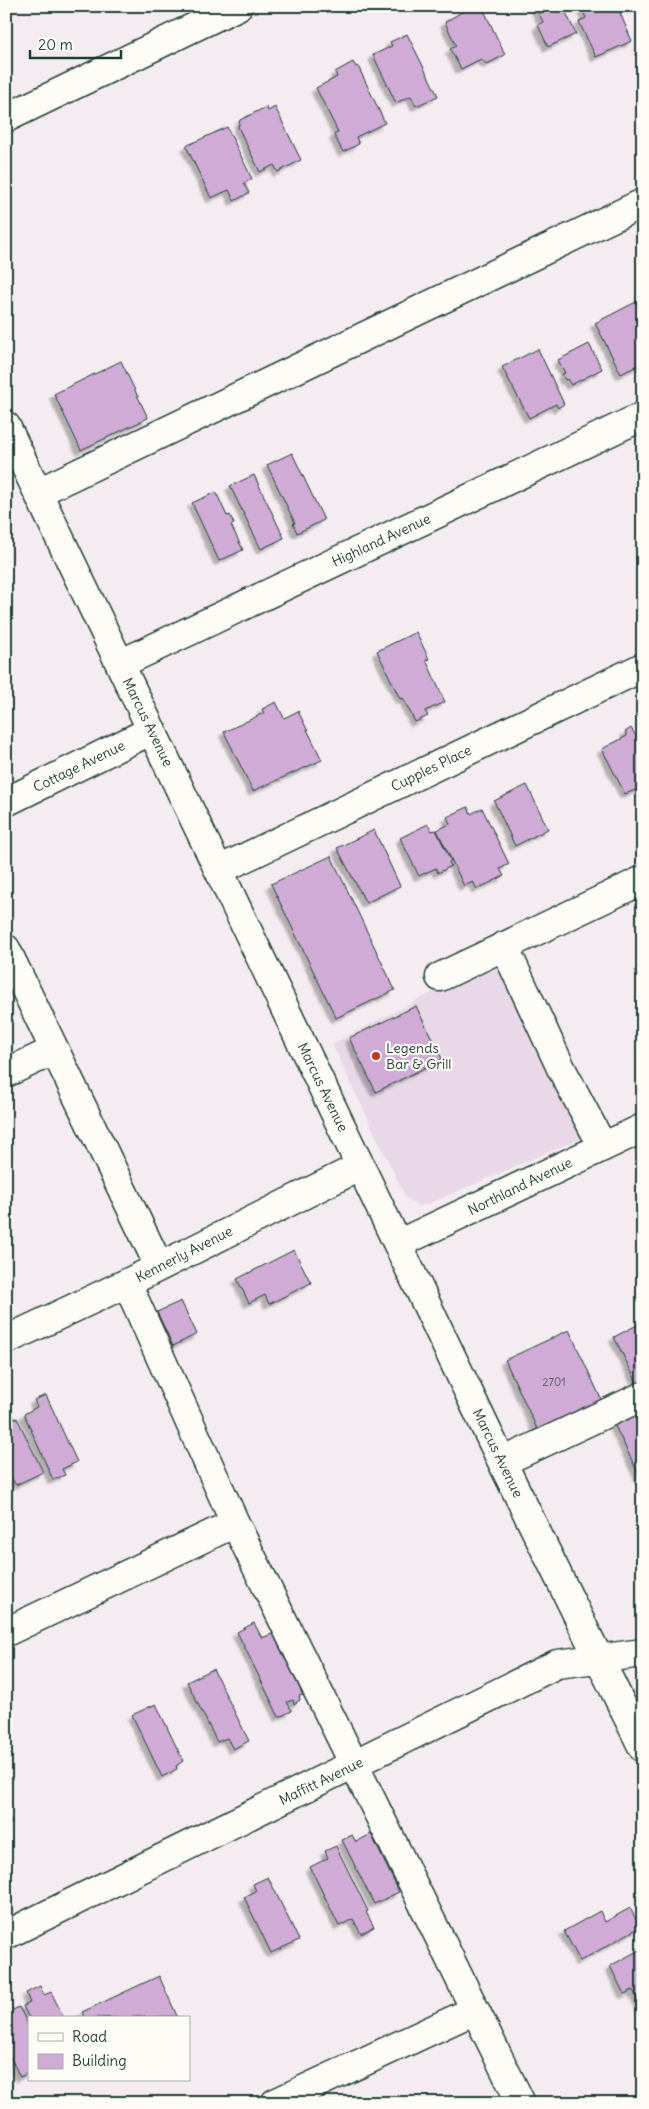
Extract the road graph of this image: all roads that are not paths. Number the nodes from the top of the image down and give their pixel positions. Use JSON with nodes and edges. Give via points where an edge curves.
{"nodes":[{"id":1,"x":238,"y":6,"type":"edge"},
{"id":2,"x":6,"y":118,"type":"edge"},
{"id":3,"x":643,"y":204,"type":"edge"},
{"id":4,"x":643,"y":416,"type":"edge"},
{"id":5,"x":6,"y":426,"type":"edge"},
{"id":6,"x":38,"y":492,"type":"junction"},
{"id":7,"x":120,"y":664,"type":"junction"},
{"id":8,"x":643,"y":667,"type":"edge"},
{"id":9,"x":152,"y":730,"type":"junction"},
{"id":10,"x":6,"y":802,"type":"edge"},
{"id":11,"x":219,"y":870,"type":"junction"},
{"id":12,"x":643,"y":880,"type":"edge"},
{"id":13,"x":504,"y":946,"type":"junction"},
{"id":14,"x":6,"y":949,"type":"edge"},
{"id":15,"x":440,"y":976,"type":"dead end"},
{"id":16,"x":55,"y":1050,"type":"junction"},
{"id":17,"x":6,"y":1073,"type":"edge"},
{"id":18,"x":643,"y":1128,"type":"edge"},
{"id":19,"x":603,"y":1147,"type":"junction"},
{"id":20,"x":361,"y":1166,"type":"junction"},
{"id":21,"x":398,"y":1244,"type":"junction"},
{"id":22,"x":159,"y":1266,"type":"junction"},
{"id":23,"x":127,"y":1283,"type":"junction"},
{"id":24,"x":6,"y":1340,"type":"edge"},
{"id":25,"x":643,"y":1396,"type":"edge"},
{"id":26,"x":502,"y":1462,"type":"junction"},
{"id":27,"x":235,"y":1524,"type":"junction"},
{"id":28,"x":6,"y":1632,"type":"edge"},
{"id":29,"x":643,"y":1653,"type":"edge"},
{"id":30,"x":600,"y":1658,"type":"junction"},
{"id":31,"x":643,"y":1748,"type":"edge"},
{"id":32,"x":354,"y":1765,"type":"junction"},
{"id":33,"x":6,"y":1935,"type":"edge"},
{"id":34,"x":475,"y":2010,"type":"junction"},
{"id":35,"x":275,"y":2103,"type":"edge"},
{"id":36,"x":521,"y":2103,"type":"edge"}],
"edges":[{"from":1,"to":2,"type":"street"},
{"from":3,"to":6,"type":"street"},
{"from":4,"to":7,"type":"street","name":"Highland Avenue"},
{"from":5,"to":6,"type":"street","name":"Marcus Avenue"},
{"from":6,"to":7,"type":"street","name":"Marcus Avenue"},
{"from":7,"to":9,"type":"street","name":"Marcus Avenue"},
{"from":8,"to":11,"type":"street","name":"Cupples Place"},
{"from":9,"to":10,"type":"street","name":"Cottage Avenue"},
{"from":9,"to":11,"type":"street","name":"Marcus Avenue"},
{"from":11,"to":20,"type":"street","name":"Marcus Avenue"},
{"from":12,"to":13,"type":"street"},
{"from":13,"to":15,"type":"street"},
{"from":13,"to":19,"type":"street","via":[[561,1068]]},
{"from":14,"to":16,"type":"street"},
{"from":16,"to":17,"type":"street"},
{"from":16,"to":22,"type":"street"},
{"from":18,"to":19,"type":"street","name":"Northland Avenue"},
{"from":19,"to":21,"type":"street","name":"Northland Avenue"},
{"from":20,"to":21,"type":"street","name":"Marcus Avenue"},
{"from":20,"to":22,"type":"street","name":"Kennerly Avenue"},
{"from":21,"to":26,"type":"street","name":"Marcus Avenue"},
{"from":22,"to":23,"type":"street","name":"Kennerly Avenue"},
{"from":23,"to":24,"type":"street","name":"Kennerly Avenue"},
{"from":23,"to":27,"type":"street"},
{"from":25,"to":26,"type":"street"},
{"from":26,"to":30,"type":"street","name":"Marcus Avenue"},
{"from":27,"to":28,"type":"street"},
{"from":27,"to":32,"type":"street"},
{"from":29,"to":30,"type":"street","name":"Maffitt Avenue"},
{"from":30,"to":31,"type":"street","name":"Marcus Avenue"},
{"from":30,"to":32,"type":"street","name":"Maffitt Avenue","via":[[557,1664]]},
{"from":32,"to":33,"type":"street","name":"Maffitt Avenue"},
{"from":32,"to":34,"type":"street"},
{"from":34,"to":35,"type":"street"},
{"from":34,"to":36,"type":"street"}]}
